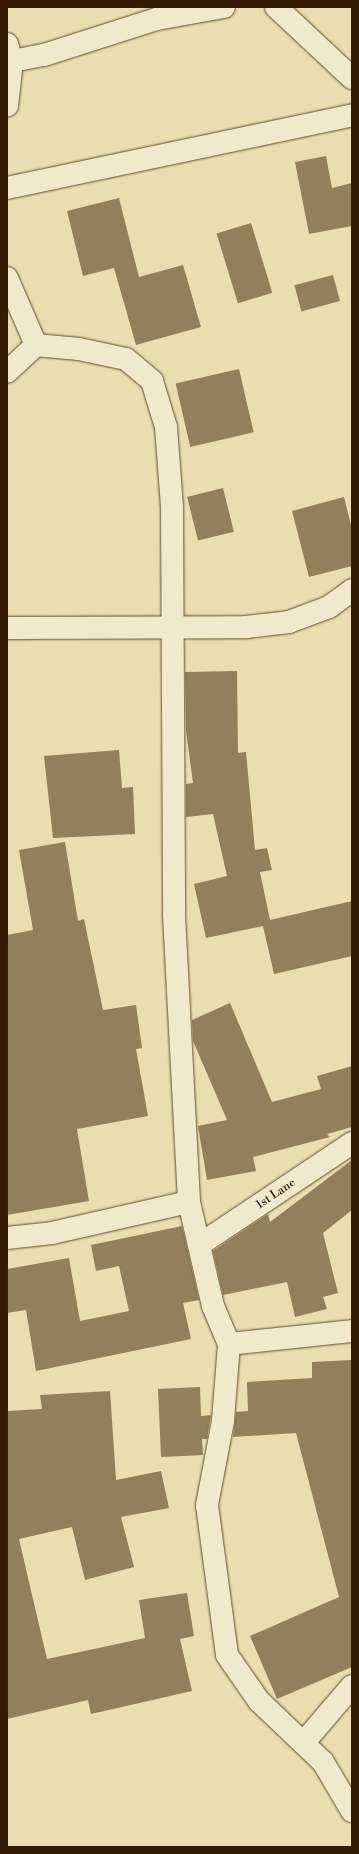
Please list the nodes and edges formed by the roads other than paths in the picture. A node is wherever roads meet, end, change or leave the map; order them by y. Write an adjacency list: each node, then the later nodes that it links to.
1 (224, 7): 3 (street)
2 (276, 7): 4 (street)
3 (9, 53): 5 (street)
4 (352, 78)
5 (7, 106)
6 (352, 115): 7 (street)
7 (7, 188)
8 (7, 278): 9 (street)
9 (36, 346): 10 (street); 12 (street)
10 (7, 372)
11 (352, 590): 12 (street)
12 (174, 627): 13 (street); 15 (street)
13 (7, 628)
14 (352, 1143): 17 (street, 1st Lane)
15 (189, 1202): 16 (street); 17 (street)
16 (7, 1238)
17 (199, 1245): 19 (street)
18 (352, 1331): 19 (street)
19 (229, 1344): 21 (street)
20 (352, 1686): 21 (street)
21 (305, 1741): 22 (street)
22 (347, 1784): 23 (street)
23 (352, 1811)

